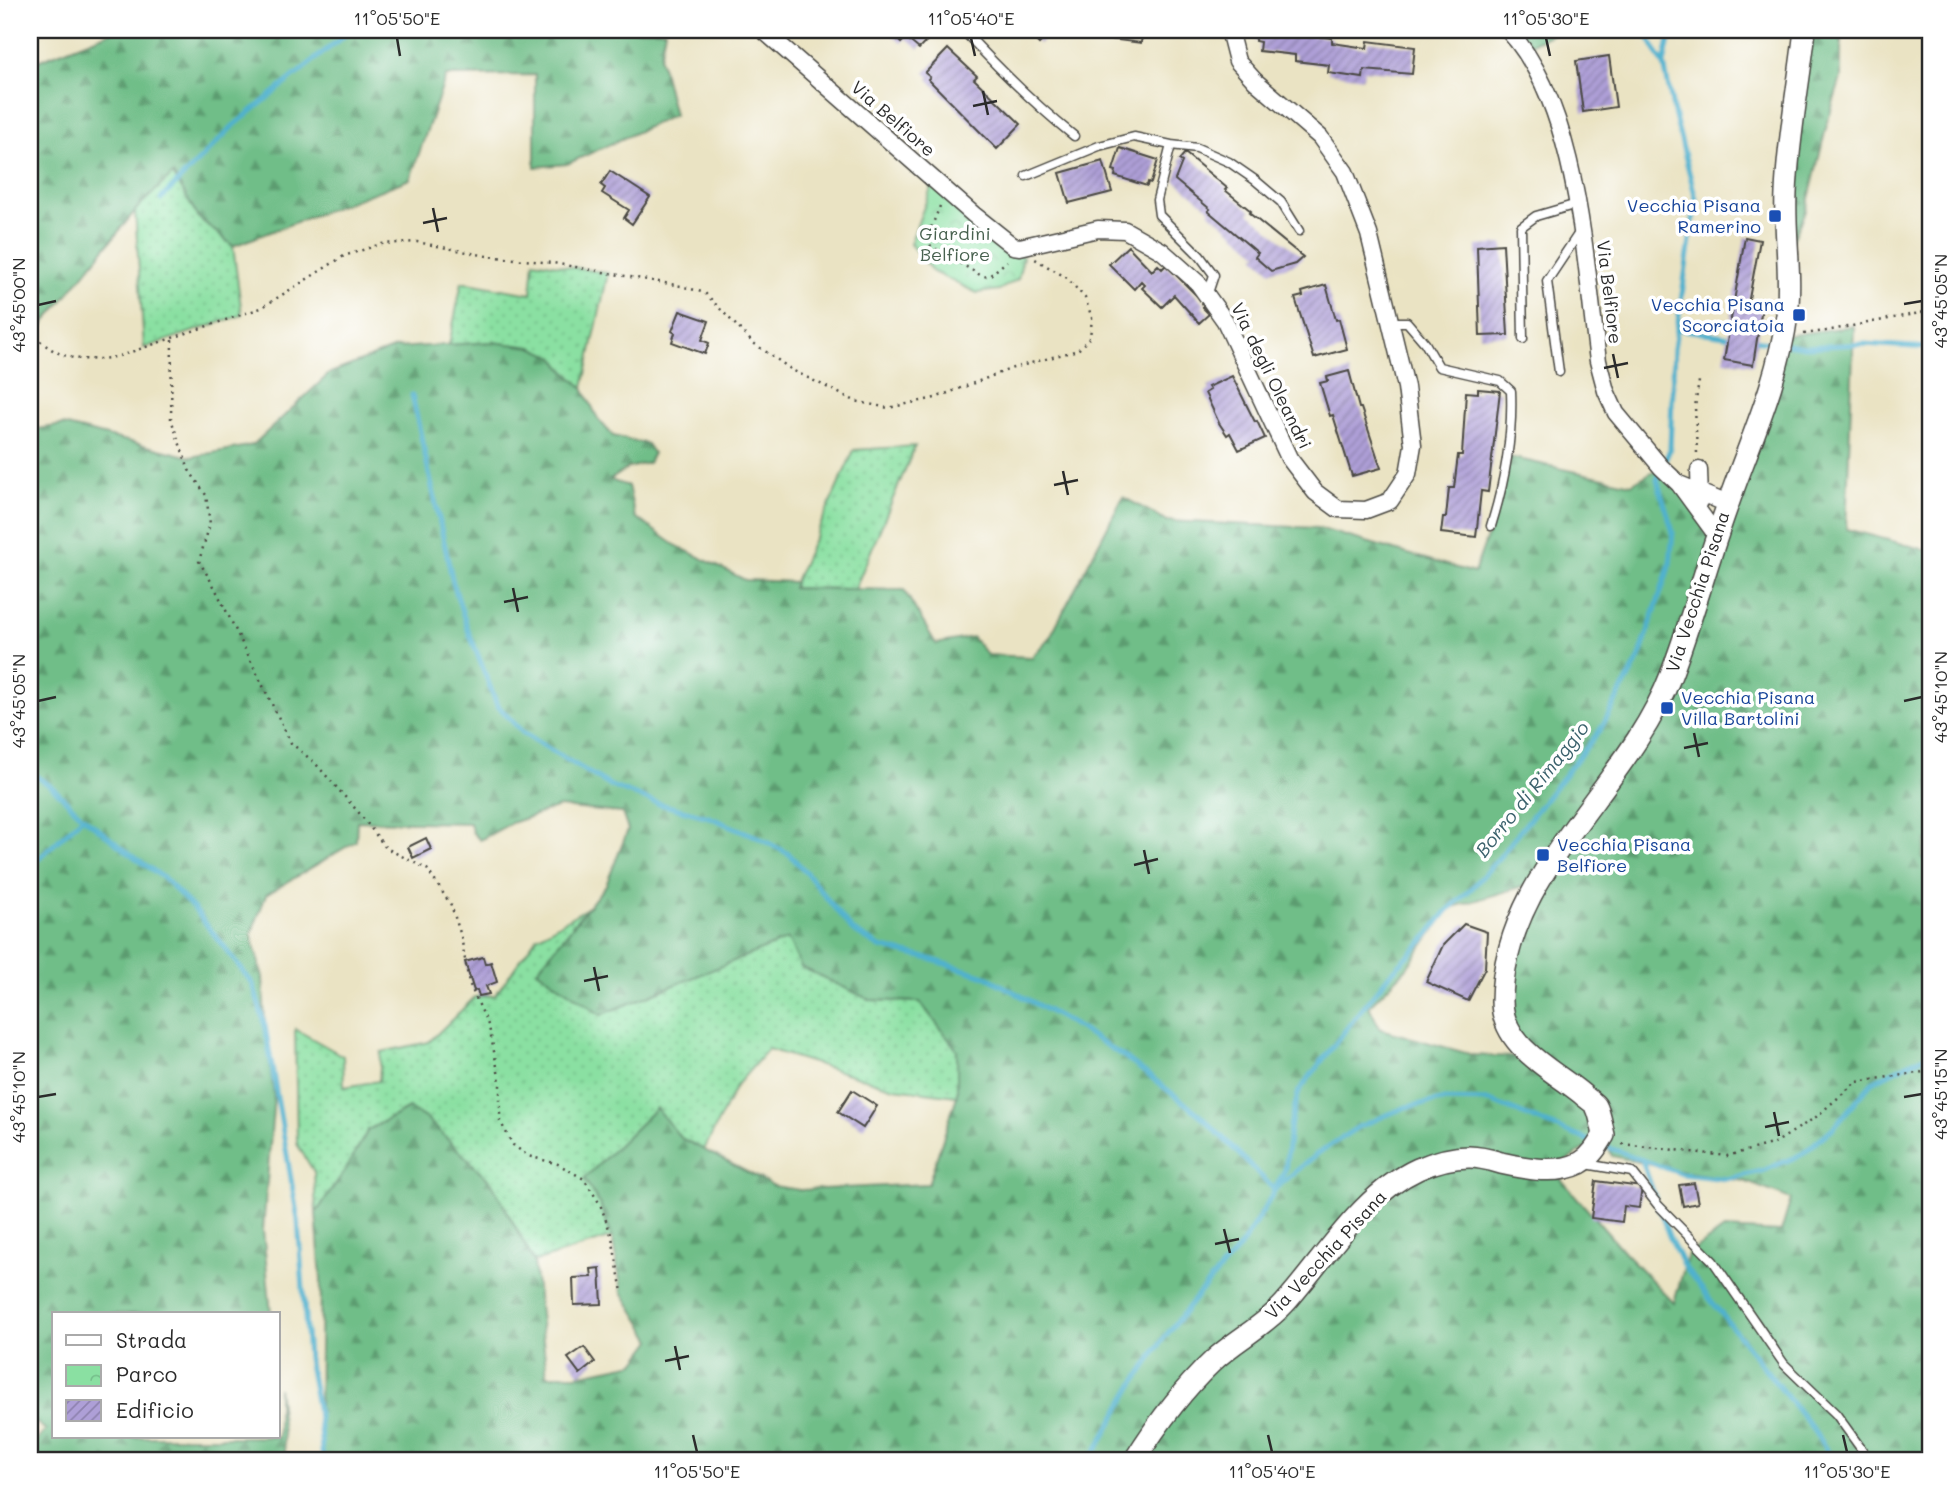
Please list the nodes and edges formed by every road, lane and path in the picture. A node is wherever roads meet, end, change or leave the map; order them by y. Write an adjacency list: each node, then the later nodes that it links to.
1 (763, 30): 9 (street, Via Belfiore)
2 (963, 30): 6 (lane)
3 (1229, 30): 16 (street, Via degli Oleandri)
4 (1508, 30): 10 (street, Via Belfiore)
5 (1805, 30): 18 (main road, Via Vecchia Pisana)
6 (1074, 136)
7 (1171, 145): 8 (lane); 12 (lane); 14 (lane, Via degli Oleandri)
8 (1026, 176)
9 (947, 191): 13 (street, Via Belfiore); 13 (path)
10 (1577, 204): 11 (street, Via Belfiore); 19 (lane)
11 (1581, 230): 21 (lane); 24 (street, Via Belfiore)
12 (1299, 231)
13 (1020, 247): 14 (street, Via degli Oleandri); 20 (path)
14 (1207, 296): 16 (street, Via degli Oleandri)
15 (1930, 311): 18 (path)
16 (1391, 322): 28 (lane)
17 (30, 331): 20 (path)
18 (1784, 335): 26 (main road, Via Vecchia Pisana)
19 (1523, 339)
20 (172, 340): 33 (path)
21 (1559, 372)
22 (1699, 381): 23 (path)
23 (1699, 470): 25 (street)
24 (1679, 484): 25 (street, Via Belfiore); 27 (street, Via Belfiore)
25 (1700, 493): 26 (street, Via Belfiore); 27 (street)
26 (1728, 505): 29 (main road, Via Vecchia Pisana)
27 (1700, 513): 29 (street, Via Belfiore)
28 (1491, 526)
29 (1717, 537): 31 (main road, Via Vecchia Pisana)
30 (1930, 1071): 31 (path)
31 (1600, 1142): 32 (main road)
32 (1580, 1163): 34 (main road, Via Vecchia Pisana); 35 (lane)
33 (622, 1292)
34 (1134, 1461)
35 (1870, 1461)

